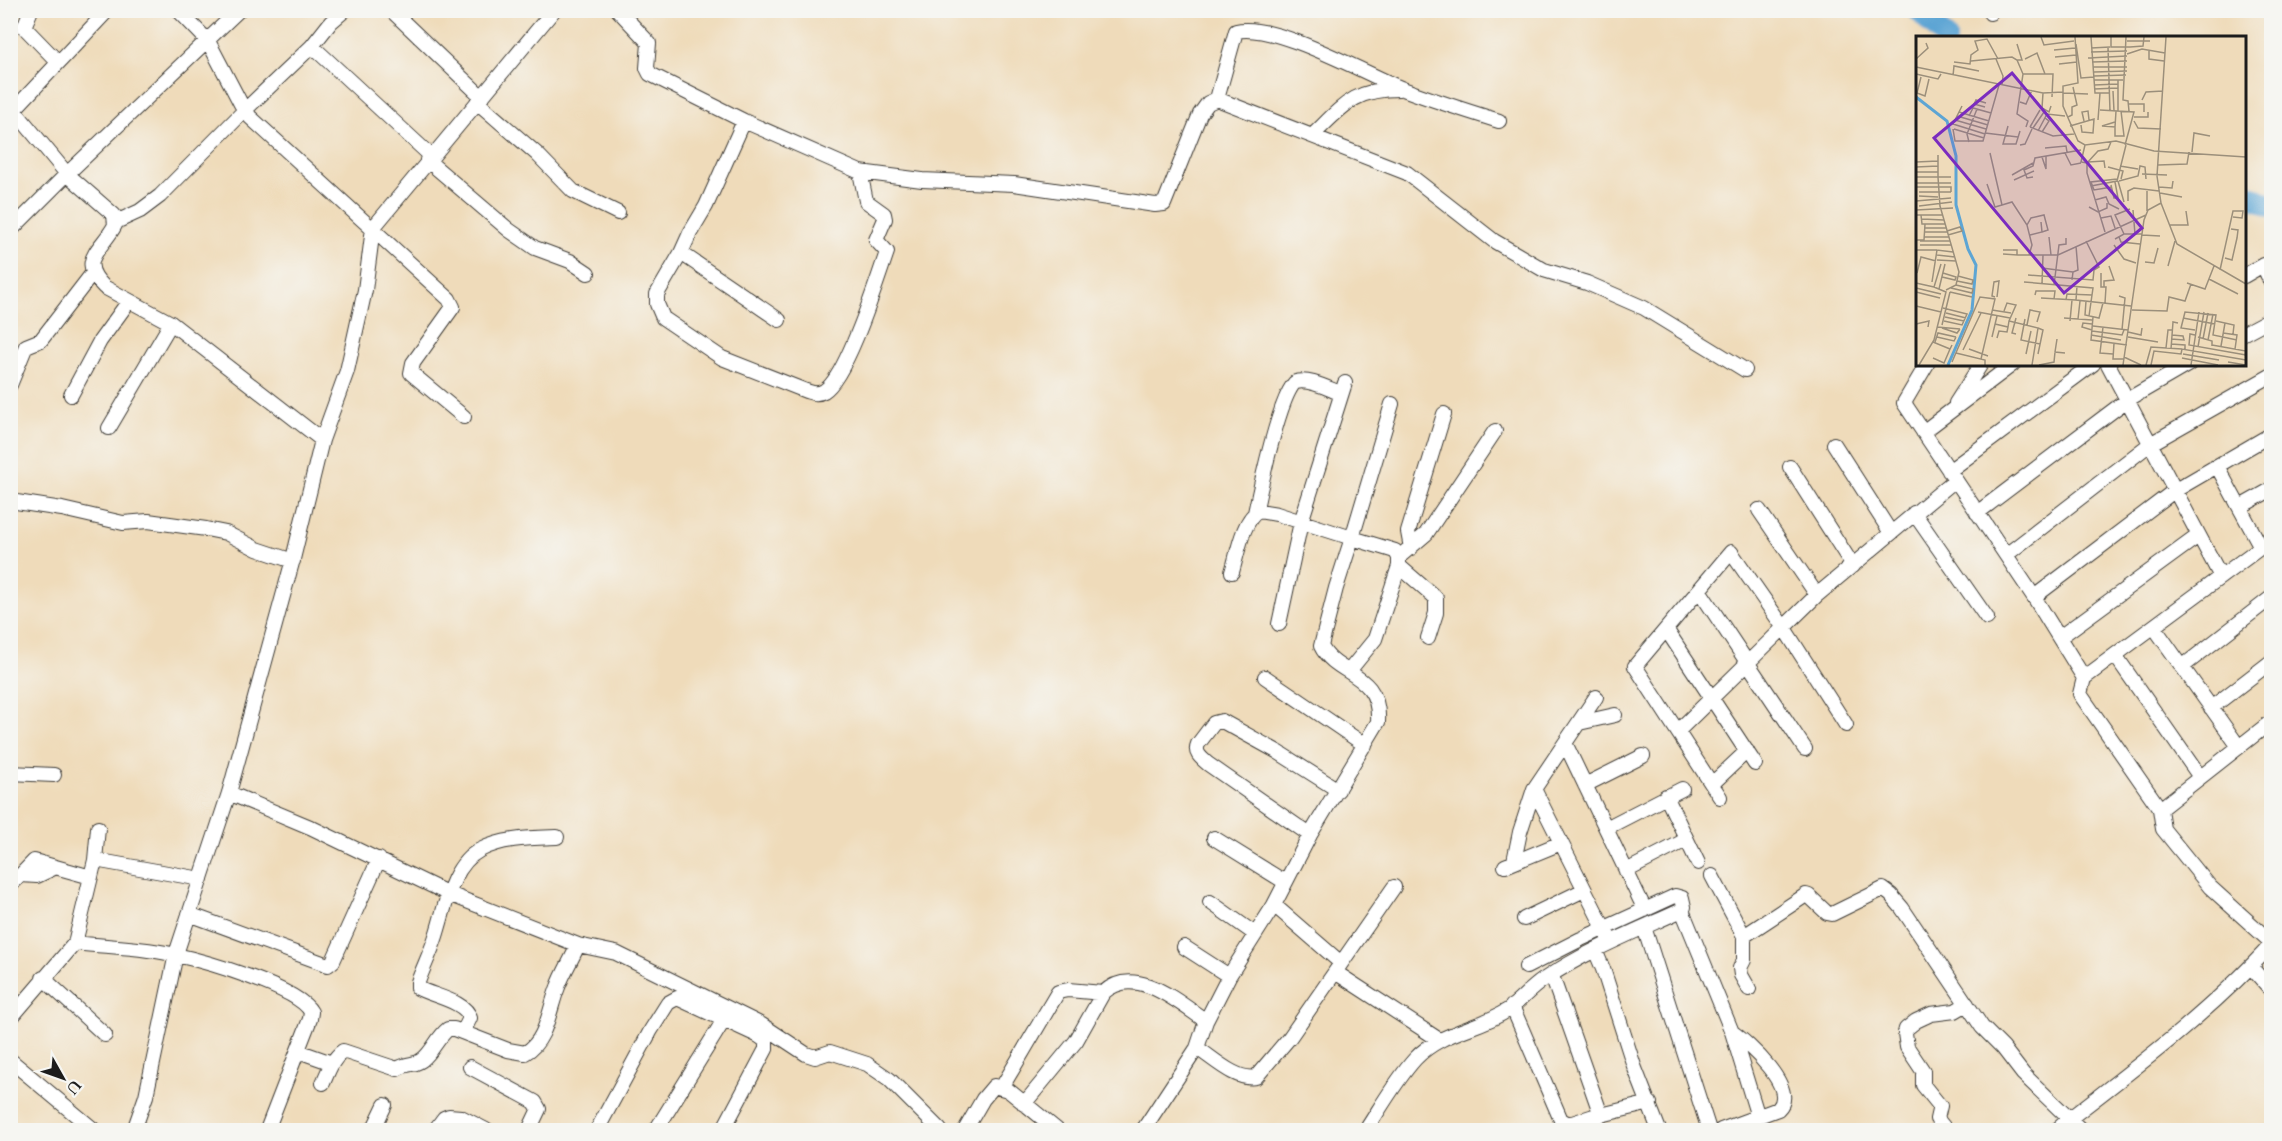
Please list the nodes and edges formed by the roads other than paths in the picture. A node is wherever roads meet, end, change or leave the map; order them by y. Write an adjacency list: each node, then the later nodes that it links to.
1 (31, 10): 11 (street)
2 (108, 10): 11 (street)
3 (178, 10): 9 (street)
4 (239, 10): 9 (street)
5 (345, 10): 10 (street)
6 (391, 10): 13 (street)
7 (554, 10): 13 (street)
8 (618, 10): 17 (street)
9 (208, 41): 15 (street); 22 (street)
10 (312, 46): 15 (street); 20 (street)
11 (58, 62): 16 (street)
12 (1404, 89): 14 (street); 18 (street); 19 (street)
13 (480, 99): 20 (street); 23 (street)
14 (1217, 99): 19 (street); 21 (street)
15 (245, 110): 24 (street); 25 (street)
16 (12, 112): 22 (street)
17 (744, 121): 21 (street); 27 (street)
18 (1499, 122)
19 (1312, 135): 43 (street)
20 (429, 158): 25 (street); 28 (street)
21 (860, 172): 27 (street)
22 (67, 174): 24 (street); 26 (street)
23 (618, 213)
24 (116, 222): 29 (street)
25 (373, 228): 51 (street); 56 (street)
26 (10, 231)
27 (681, 253): 34 (street)
28 (588, 273)
29 (92, 274): 32 (street); 45 (street)
30 (2246, 275): 31 (street)
31 (2271, 285)
32 (129, 301): 35 (street); 46 (street)
33 (2271, 318): 36 (street)
34 (779, 320)
35 (171, 322): 52 (street); 56 (street)
36 (2246, 332)
37 (1926, 366): 54 (street)
38 (1981, 366): 49 (street)
39 (2010, 366): 49 (street)
40 (2090, 366): 61 (street)
41 (2109, 366): 47 (street)
42 (2186, 366): 47 (street)
43 (1745, 370)
44 (2271, 375): 58 (street)
45 (10, 384)
46 (71, 395)
47 (2127, 400): 58 (street); 69 (street)
48 (1392, 404): 73 (street)
49 (1949, 413): 54 (street)
50 (1444, 414): 75 (street)
51 (464, 417)
52 (109, 428)
53 (1495, 431): 75 (street)
54 (1923, 432): 61 (street)
55 (2271, 435): 59 (street)
56 (322, 440): 76 (street)
57 (1834, 444): 71 (street)
58 (2150, 444): 63 (street); 74 (street)
59 (2217, 466): 63 (street); 65 (street)
60 (1790, 468): 77 (street)
61 (1952, 476): 68 (street); 69 (street)
62 (2271, 489): 65 (street)
63 (2174, 491): 72 (street); 82 (street)
64 (10, 501): 76 (street)
65 (2240, 507): 79 (street)
66 (1759, 510): 81 (street)
67 (1255, 513): 70 (street); 70 (street); 78 (street)
68 (1914, 513): 71 (street); 84 (street)
69 (1977, 513): 74 (street)
70 (1301, 522): 73 (street); 85 (street)
71 (1891, 533): 77 (street)
72 (2198, 536): 79 (street); 89 (street)
73 (1352, 538): 75 (street); 95 (street)
74 (2006, 555): 82 (street)
75 (1403, 557): 90 (street); 95 (street)
76 (293, 561): 121 (street)
77 (1852, 566): 81 (street)
78 (1232, 572)
79 (2221, 577): 86 (street)
80 (1699, 590): 87 (street); 88 (street); 93 (street)
81 (1817, 596): 87 (street)
82 (2034, 597): 89 (street)
83 (2271, 597): 94 (street)
84 (1987, 618)
85 (1279, 624)
86 (2154, 627): 91 (street); 94 (street)
87 (1784, 628): 93 (street); 104 (street)
88 (1666, 629): 99 (street); 105 (street)
89 (2060, 637): 97 (street)
90 (1428, 638)
91 (2115, 655): 97 (street); 115 (street)
92 (2271, 661): 100 (street)
93 (1748, 663): 99 (street); 109 (street)
94 (2182, 667): 100 (street)
95 (1349, 670): 107 (street)
96 (1265, 677): 107 (street)
97 (2084, 678): 124 (street)
98 (1596, 697): 103 (street)
99 (1712, 698): 105 (street); 110 (street)
100 (2211, 708): 108 (street)
101 (1615, 716): 103 (street)
102 (2271, 721): 108 (street)
103 (1579, 723): 106 (street)
104 (1846, 725)
105 (1678, 731): 117 (street)
106 (1565, 743): 116 (street); 118 (street)
107 (1365, 745): 120 (street)
108 (2239, 747): 115 (street)
109 (1806, 749)
110 (1747, 751): 112 (street); 117 (street)
111 (1643, 756): 116 (street)
112 (1755, 764)
113 (10, 773): 114 (street)
114 (54, 775)
115 (2200, 777): 124 (street)
116 (1585, 784): 126 (street)
117 (1712, 784): 123 (street)
118 (1534, 789): 131 (street); 131 (street)
119 (1682, 789): 122 (street)
120 (1338, 790): 127 (street); 127 (street)
121 (229, 793): 132 (street); 138 (street)
122 (1666, 796): 126 (street); 130 (street)
123 (1720, 797)
124 (2160, 809): 155 (street)
125 (98, 828): 133 (street)
126 (1606, 828): 135 (street)
127 (1310, 835): 140 (street)
128 (557, 837): 143 (street)
129 (1214, 838): 140 (street)
130 (1686, 840): 134 (street); 135 (street)
131 (1561, 843): 142 (street)
132 (379, 859): 143 (street); 148 (street)
133 (95, 860): 137 (street); 138 (street)
134 (1698, 863)
135 (1626, 871): 146 (street)
136 (1712, 876): 153 (street)
137 (91, 878): 139 (street); 154 (street)
138 (201, 879): 148 (street)
139 (15, 881)
140 (1284, 882): 145 (street)
141 (1394, 887): 162 (street)
142 (1584, 890): 149 (street); 152 (street)
143 (449, 894): 156 (street); 174 (street)
144 (1210, 902): 151 (street)
145 (1274, 905): 151 (street); 162 (street)
146 (1646, 910): 147 (street); 152 (street)
147 (1682, 910): 150 (street); 175 (street)
148 (189, 914): 159 (street)
149 (1524, 919)
150 (1644, 927): 152 (street); 207 (street)
151 (1255, 934): 163 (street)
152 (1607, 935): 158 (street); 160 (street)
153 (1744, 936): 166 (street); 169 (street)
154 (75, 943): 159 (street); 165 (street)
155 (2271, 944): 161 (street)
156 (579, 945): 171 (street); 174 (street)
157 (1184, 947): 163 (street)
158 (1595, 950): 164 (street); 185 (street)
159 (176, 954): 179 (street); 193 (street)
160 (1526, 967)
161 (2251, 967): 167 (street); 190 (street)
162 (1338, 968): 177 (street); 178 (street)
163 (1229, 976): 173 (street)
164 (1552, 976): 170 (street); 188 (street)
165 (42, 978): 172 (street); 176 (street)
166 (1749, 989)
167 (2271, 991)
168 (1103, 993): 173 (street); 184 (street); 186 (street)
169 (1967, 1004): 190 (street); 209 (street)
170 (1512, 1006): 177 (street); 188 (street)
171 (727, 1015): 198 (street); 199 (street); 200 (street); 201 (street)
172 (10, 1019)
173 (1206, 1021): 178 (street)
174 (463, 1032): 181 (street)
175 (1732, 1032): 189 (street); 189 (street)
176 (105, 1035)
177 (1438, 1039): 205 (street)
178 (1197, 1048): 204 (street)
179 (298, 1051): 181 (street); 194 (street)
180 (10, 1060): 192 (street)
181 (332, 1063): 183 (street)
182 (470, 1067): 197 (street)
183 (323, 1083)
184 (1002, 1087): 186 (street); 202 (street)
185 (1650, 1103): 188 (street); 206 (street)
186 (1024, 1104): 203 (street)
187 (385, 1105): 191 (street)
188 (1600, 1114)
189 (1758, 1117): 208 (street)
190 (2069, 1119): 210 (street); 211 (street)
191 (376, 1130)
192 (94, 1131)
193 (134, 1131)
194 (267, 1131)
195 (435, 1131): 196 (street)
196 (486, 1131)
197 (529, 1131)
198 (597, 1131)
199 (656, 1131)
200 (723, 1131)
201 (940, 1131)
202 (964, 1131)
203 (1057, 1131)
204 (1143, 1131)
205 (1366, 1131)
206 (1659, 1131)
207 (1709, 1131)
208 (1721, 1131)
209 (1946, 1131)
210 (2057, 1131)
211 (2081, 1131)

